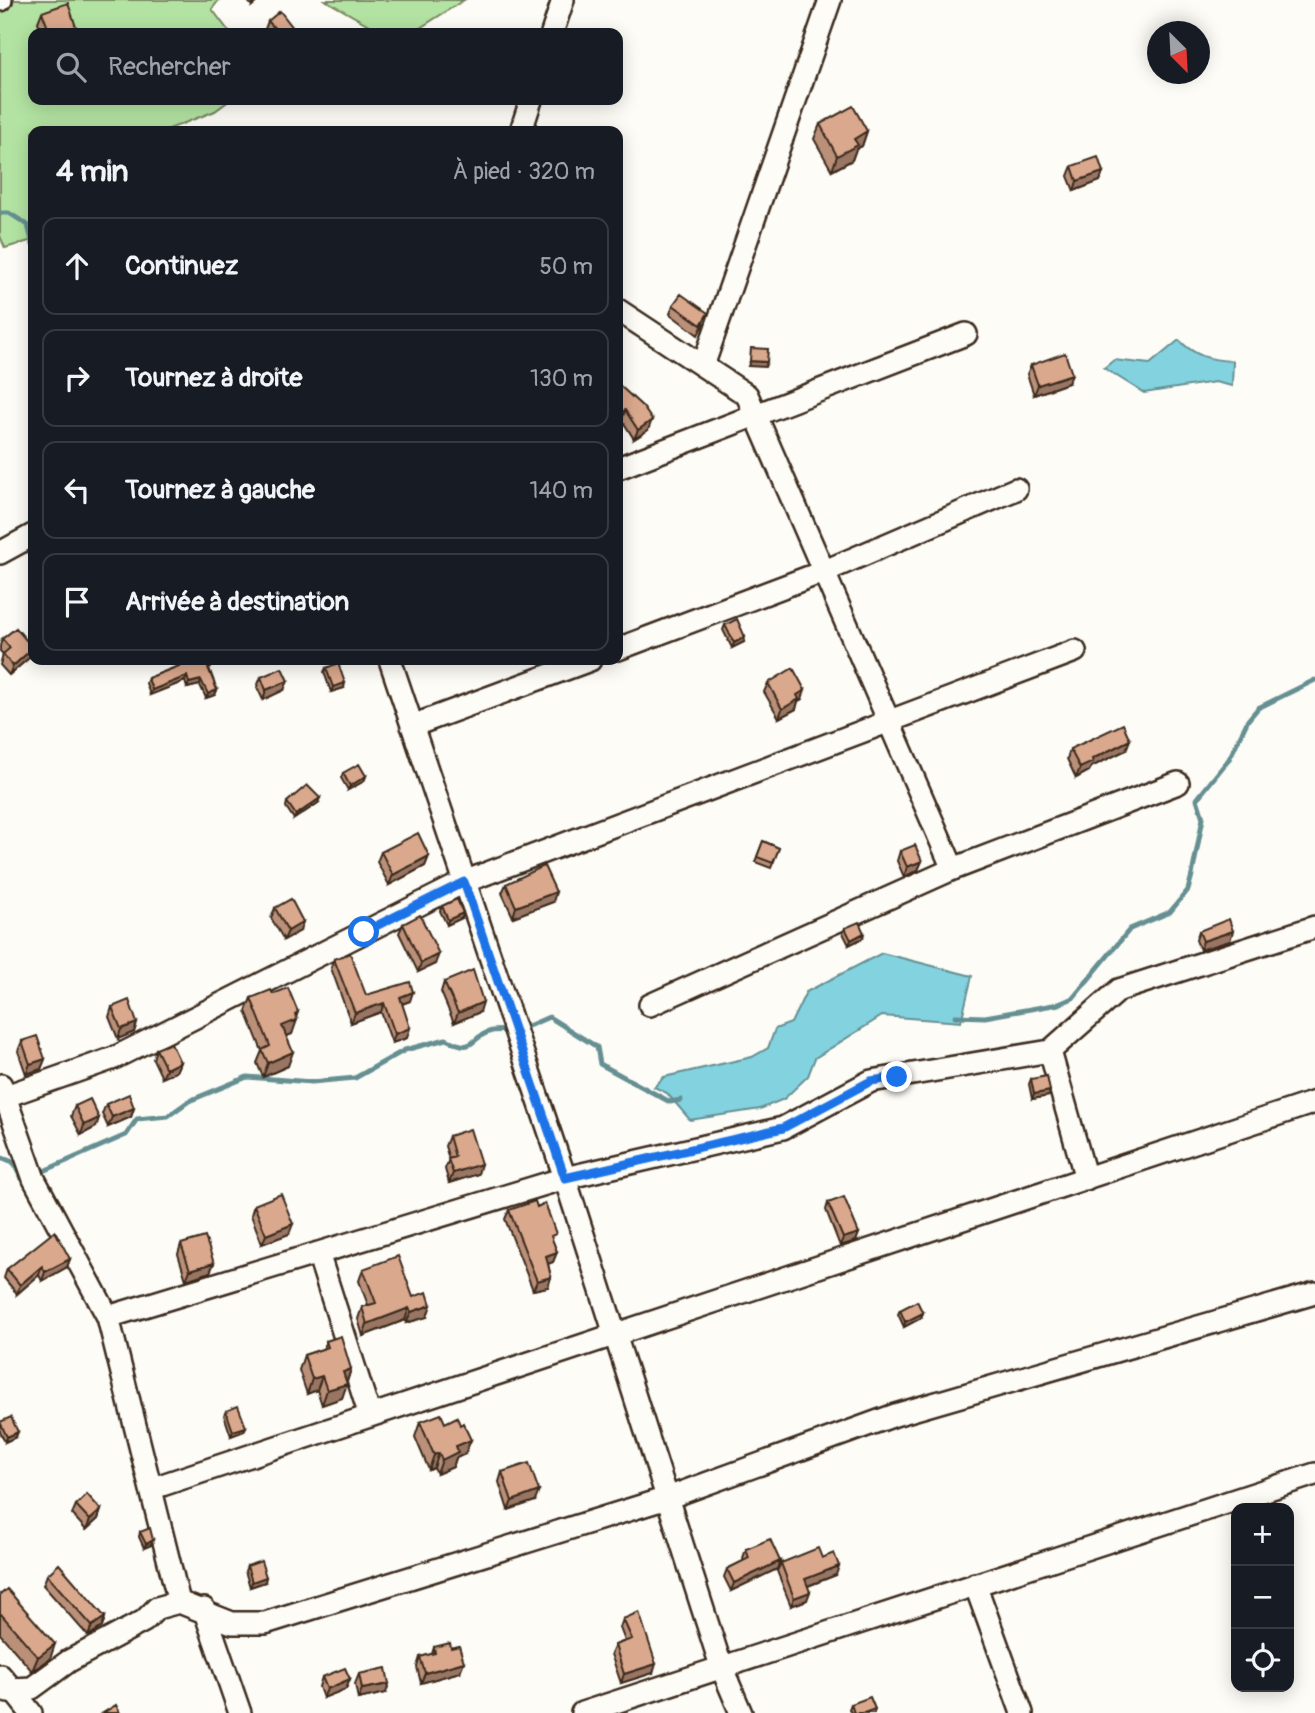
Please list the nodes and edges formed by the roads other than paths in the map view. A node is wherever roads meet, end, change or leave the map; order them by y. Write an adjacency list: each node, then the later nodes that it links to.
1 (563, 0): 3 (street)
2 (830, 0): 8 (street)
3 (554, 28)
4 (530, 105): 5 (street)
5 (523, 126)
6 (623, 313): 8 (street)
7 (966, 334): 9 (street)
8 (703, 366): 9 (street)
9 (758, 413): 10 (street); 14 (street)
10 (623, 466)
11 (1016, 489): 14 (street)
12 (28, 538): 13 (street)
13 (0, 553)
14 (825, 572): 15 (street); 19 (street)
15 (623, 647)
16 (1075, 651): 19 (street)
17 (392, 665): 20 (street)
18 (577, 665): 20 (street)
19 (889, 720): 22 (street); 23 (street)
20 (412, 726): 23 (street)
21 (1178, 783): 22 (street)
22 (953, 869): 25 (street)
23 (464, 882): 27 (street); 29 (street)
24 (1315, 927): 26 (street)
25 (650, 1005)
26 (1050, 1051): 29 (street); 30 (street)
27 (3, 1090): 33 (street)
28 (1315, 1102): 30 (street)
29 (565, 1178): 31 (street); 34 (street)
30 (1086, 1178): 34 (street)
31 (318, 1253): 33 (street); 35 (street)
32 (1315, 1293): 38 (street)
33 (108, 1317): 37 (street)
34 (615, 1335): 35 (street); 38 (street)
35 (370, 1416): 37 (street)
36 (1315, 1474): 39 (street)
37 (153, 1488): 40 (street)
38 (667, 1498): 41 (street); 42 (street)
39 (975, 1584): 42 (street); 48 (street)
40 (179, 1602): 41 (street); 43 (street)
41 (204, 1609): 45 (street)
42 (721, 1666): 46 (street); 47 (street)
43 (4, 1687): 44 (street)
44 (31, 1713)
45 (240, 1713)
46 (583, 1713)
47 (741, 1713)
48 (1022, 1713)

